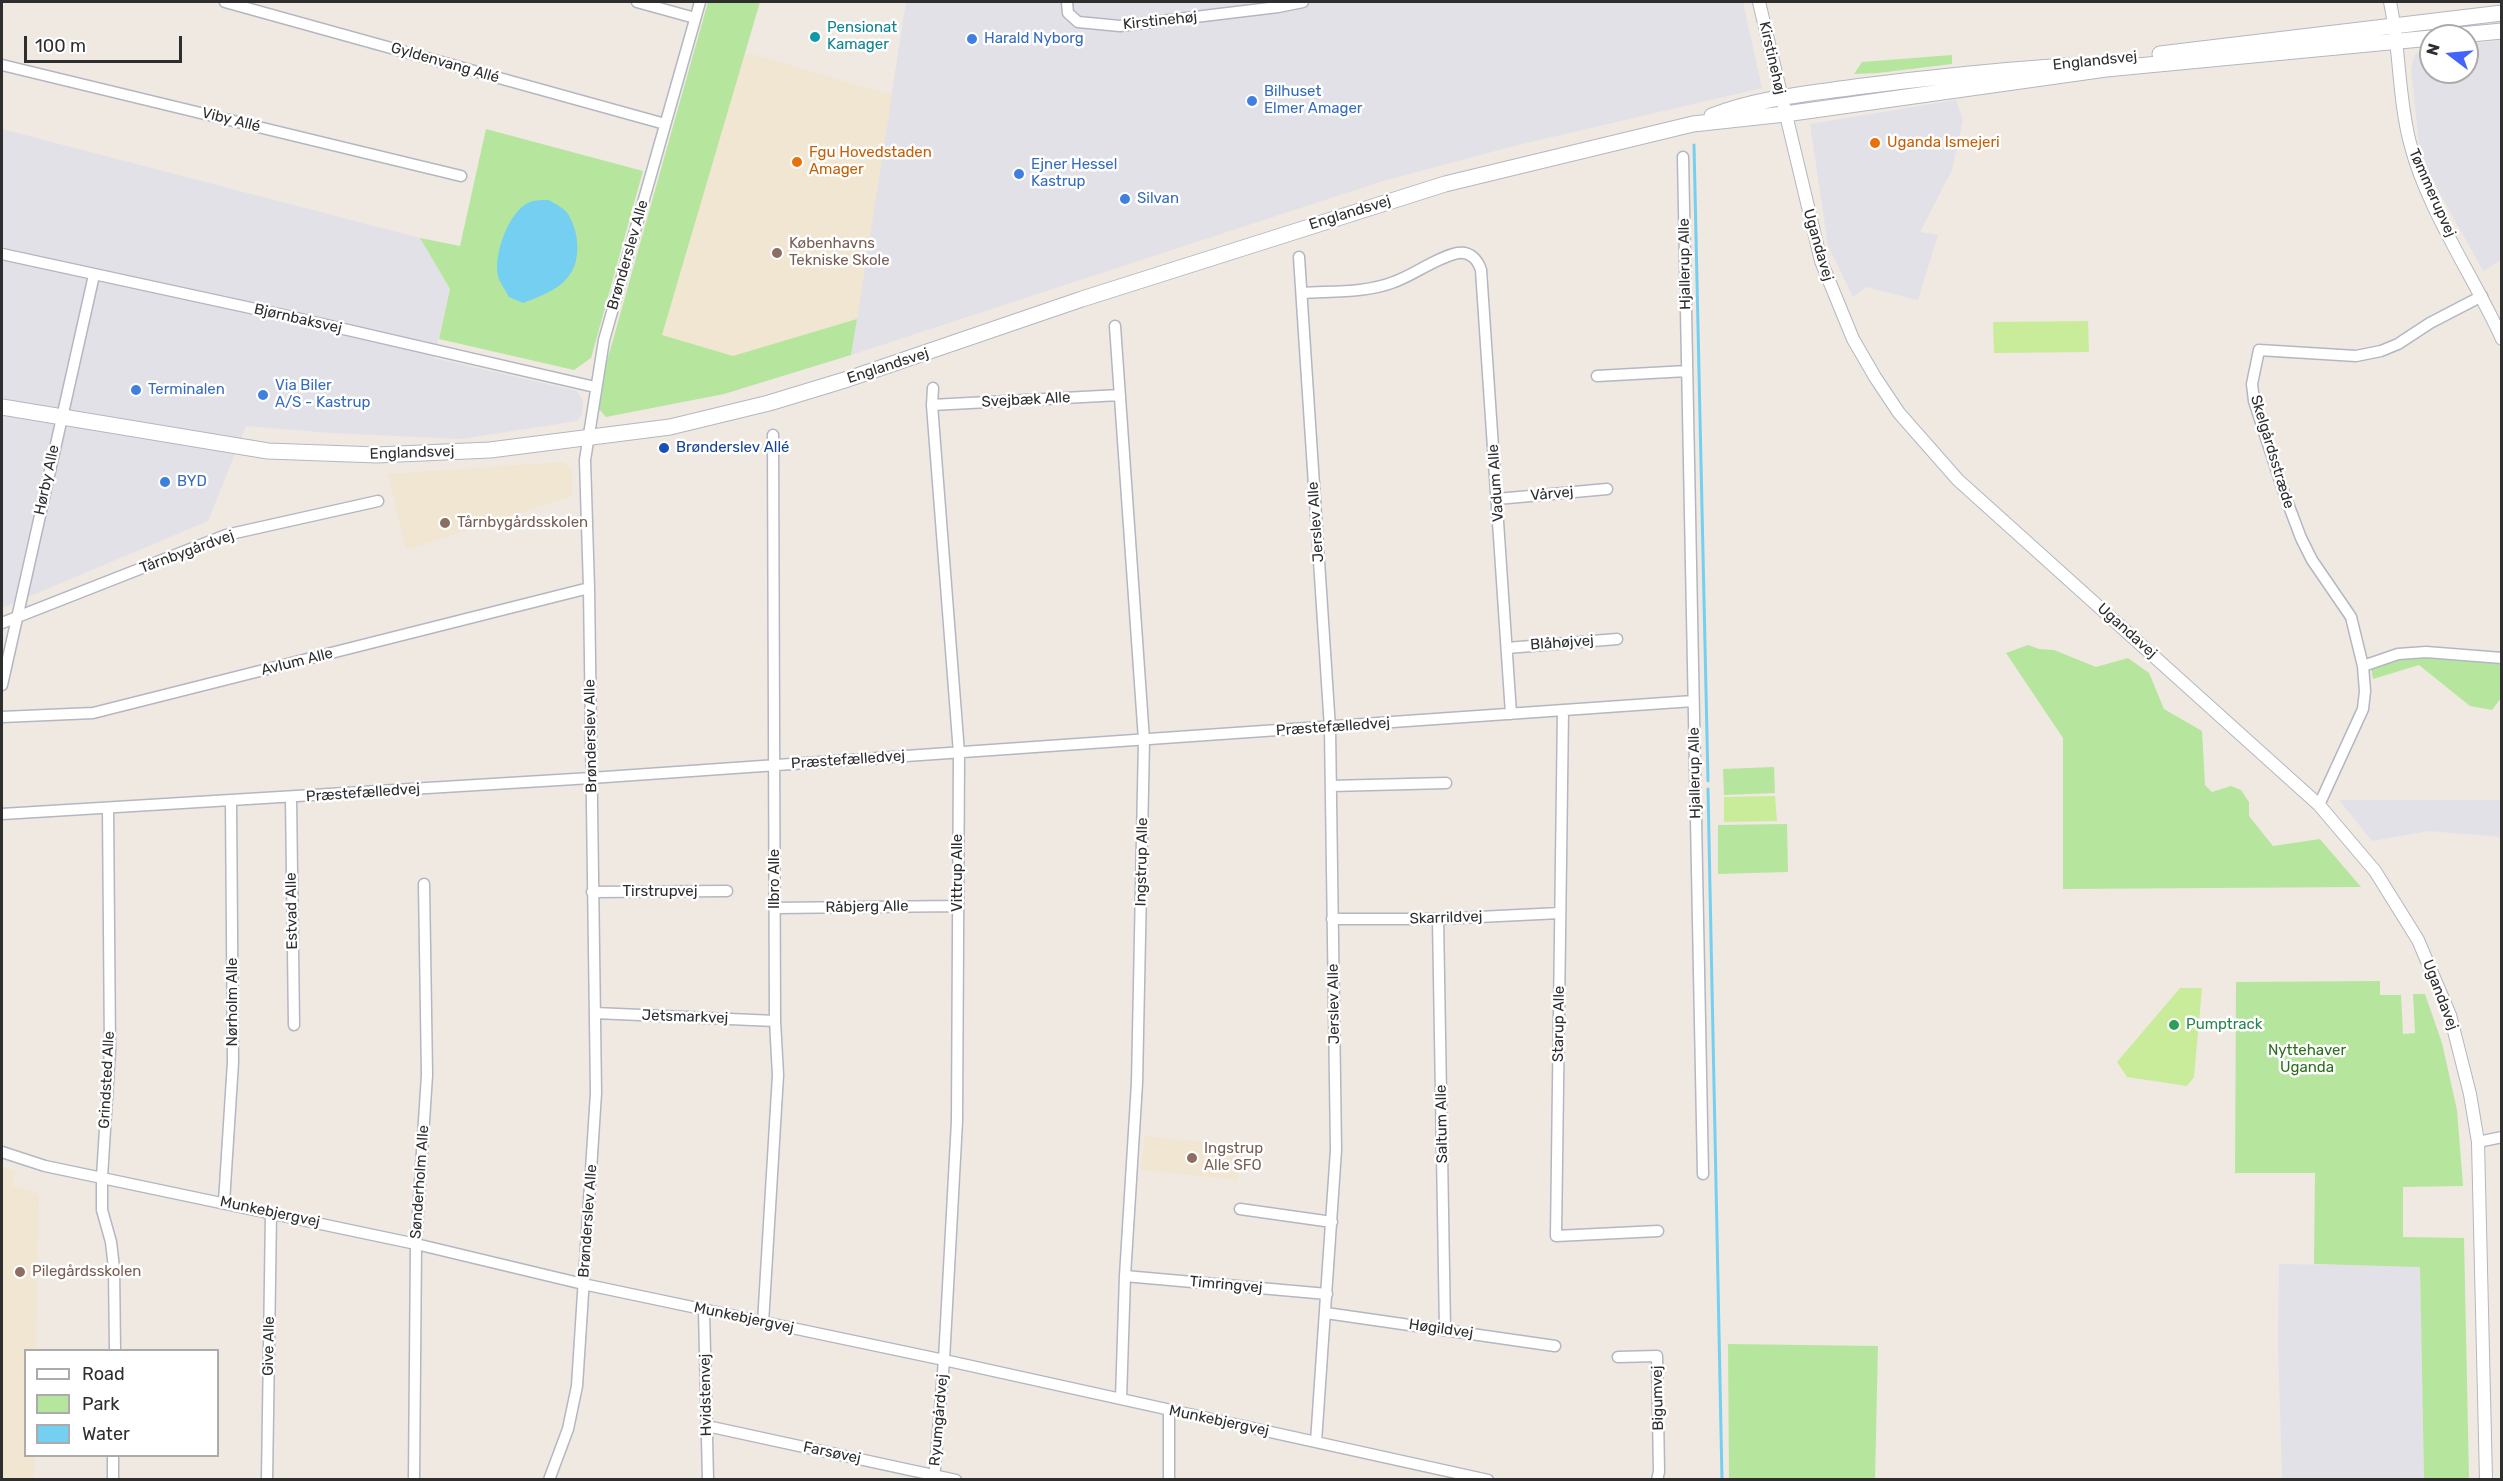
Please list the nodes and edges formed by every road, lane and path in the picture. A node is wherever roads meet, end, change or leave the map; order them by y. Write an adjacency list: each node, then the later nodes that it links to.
1 (225, 2): 18 (street, Gyldenvang Allé)
2 (638, 2): 9 (street)
3 (700, 2): 9 (street, Brønderslev Alle)
4 (1067, 2): 5 (street, Kirstinehøj)
5 (1303, 2)
6 (1759, 2): 16 (street, Kirstinehøj)
7 (2390, 2): 10 (street, Tømmerupvej)
8 (2502, 14): 10 (main road, Englandsvej)
9 (695, 18): 18 (street, Brønderslev Alle)
10 (2395, 26): 14 (street, Tømmerupvej); 16 (main road, Englandsvej)
11 (2502, 31): 12 (main road)
12 (2479, 33)
13 (2419, 39): 14 (main road, Englandsvej)
14 (2396, 42): 17 (main road, Englandsvej); 26 (street, Tømmerupvej)
15 (2, 65): 21 (street, Viby Allé)
16 (1780, 96): 17 (street, Kirstinehøj); 19 (main road, Englandsvej)
17 (1785, 114): 19 (main road, Englandsvej); 64 (street, Ugandavej)
18 (665, 124): 31 (street, Brønderslev Alle)
19 (1693, 124): 39 (main road, Englandsvej)
20 (1683, 158): 29 (street, Hjallerup Alle)
21 (461, 176)
22 (2, 254): 24 (street, Bjørnbaksvej)
23 (1299, 257): 25 (street, Jerslev Alle)
24 (94, 275): 31 (street, Bjørnbaksvej); 37 (street, Hørby Alle)
25 (1302, 293): 41 (street, Vadum Alle); 55 (street, Jerslev Alle)
26 (2482, 296): 28 (street, Tømmerupvej); 49 (street, Skelgårdsstræde)
27 (1115, 326): 33 (street, Ingstrup Alle)
28 (2502, 339)
29 (1687, 371): 30 (street); 51 (street, Hjallerup Alle)
30 (1597, 376)
31 (594, 387): 39 (street, Brønderslev Alle)
32 (933, 388): 35 (street, Vittrup Alle)
33 (1120, 395): 35 (street, Svejbæk Alle); 56 (street, Ingstrup Alle)
34 (2, 402): 37 (main road, Englandsvej)
35 (932, 405): 57 (street, Vittrup Alle)
36 (2, 407): 37 (main road, Englandsvej)
37 (61, 416): 39 (main road, Englandsvej); 44 (street, Hørby Alle)
38 (773, 435): 58 (street, Ilbro Alle)
39 (587, 438): 43 (street, Brønderslev Alle)
40 (1607, 489): 41 (street, Vårvej)
41 (1497, 498): 47 (street, Vadum Alle)
42 (378, 501): 44 (street, Tårnbygårdvej)
43 (589, 588): 54 (street, Avlum Alle); 59 (street, Brønderslev Alle)
44 (17, 616): 45 (street, Tårnbygårdvej); 50 (street, Hørby Alle)
45 (2, 622)
46 (1617, 639): 47 (street, Blåhøjvej)
47 (1507, 648): 53 (street, Vadum Alle)
48 (2502, 658): 49 (street)
49 (2363, 666): 64 (street, Skelgårdsstræde)
50 (2, 684)
51 (1694, 700): 52 (street, Præstefælledvej); 81 (street, Hjallerup Alle)
52 (1563, 710): 53 (street, Præstefælledvej); 72 (street, Starup Alle)
53 (1511, 714): 55 (street, Præstefælledvej)
54 (2, 717)
55 (1330, 728): 56 (street, Præstefælledvej); 61 (street, Jerslev Alle)
56 (1144, 740): 57 (street, Præstefælledvej); 89 (street, Ingstrup Alle)
57 (959, 753): 58 (street, Præstefælledvej); 70 (street, Vittrup Alle)
58 (775, 764): 59 (street, Præstefælledvej); 71 (street, Ilbro Alle)
59 (591, 778): 62 (street, Præstefælledvej); 69 (street, Brønderslev Alle)
60 (1446, 783): 61 (street)
61 (1331, 786): 73 (street, Jerslev Alle)
62 (291, 798): 63 (street, Præstefælledvej); 77 (street, Estvad Alle)
63 (231, 802): 65 (street, Præstefælledvej); 83 (street, Nørholm Alle)
64 (2319, 805): 79 (street, Ugandavej)
65 (108, 808): 66 (street, Præstefælledvej); 82 (street, Grindsted Alle)
66 (2, 814)
67 (424, 884): 88 (street, Sønderholm Alle)
68 (727, 891): 69 (street, Tirstrupvej)
69 (592, 892): 75 (street, Brønderslev Alle)
70 (958, 906): 71 (street, Råbjerg Alle); 99 (street, Vittrup Alle)
71 (775, 908): 76 (street, Ilbro Alle)
72 (1560, 913): 74 (street, Skarrildvej); 87 (street, Starup Alle)
73 (1332, 919): 74 (street, Skarrildvej); 86 (street, Jerslev Alle)
74 (1438, 919): 95 (street, Saltum Alle)
75 (595, 1013): 76 (street, Jetsmarkvej); 90 (street, Brønderslev Alle)
76 (775, 1021): 94 (street, Ilbro Alle)
77 (294, 1025)
78 (2502, 1137): 79 (street)
79 (2478, 1142): 115 (street, Ugandavej)
80 (2, 1152): 82 (street, Munkebjergvej)
81 (1703, 1174)
82 (102, 1177): 83 (street, Munkebjergvej); 97 (street, Grindsted Alle)
83 (224, 1202): 85 (street, Munkebjergvej)
84 (1240, 1209): 86 (street)
85 (271, 1213): 88 (street, Munkebjergvej); 107 (street, Give Alle)
86 (1332, 1222): 91 (street, Jerslev Alle)
87 (1658, 1231)
88 (416, 1244): 90 (street, Munkebjergvej); 108 (street, Sønderholm Alle)
89 (1125, 1276): 91 (street, Timringvej); 100 (street, Ingstrup Alle)
90 (584, 1284): 92 (street, Munkebjergvej); 109 (street, Brønderslev Alle)
91 (1327, 1294): 93 (street, Jerslev Alle)
92 (704, 1310): 94 (street, Munkebjergvej); 102 (street, Hvidstenvej)
93 (1326, 1313): 95 (street, Høgildvej); 103 (street, Jerslev Alle)
94 (764, 1323): 99 (street, Munkebjergvej)
95 (1445, 1329): 96 (street, Høgildvej)
96 (1555, 1346)
97 (115, 1349)
98 (1618, 1357): 114 (street, Bigumvej)
99 (944, 1360): 100 (street, Munkebjergvej); 105 (street, Ryumgårdvej)
100 (1121, 1399): 101 (street, Munkebjergvej)
101 (1169, 1410): 103 (street, Munkebjergvej); 112 (street)
102 (707, 1426): 105 (street, Farsøvej); 110 (street, Hvidstenvej)
103 (1316, 1442): 113 (street, Munkebjergvej)
104 (113, 1457): 106 (street)
105 (934, 1477): 111 (street, Farsøvej)
106 (113, 1479)
107 (267, 1479)
108 (414, 1479)
109 (549, 1479)
110 (708, 1479)
111 (956, 1479)
112 (1169, 1479)
113 (1488, 1479)
114 (1657, 1479)
115 (2486, 1479)

